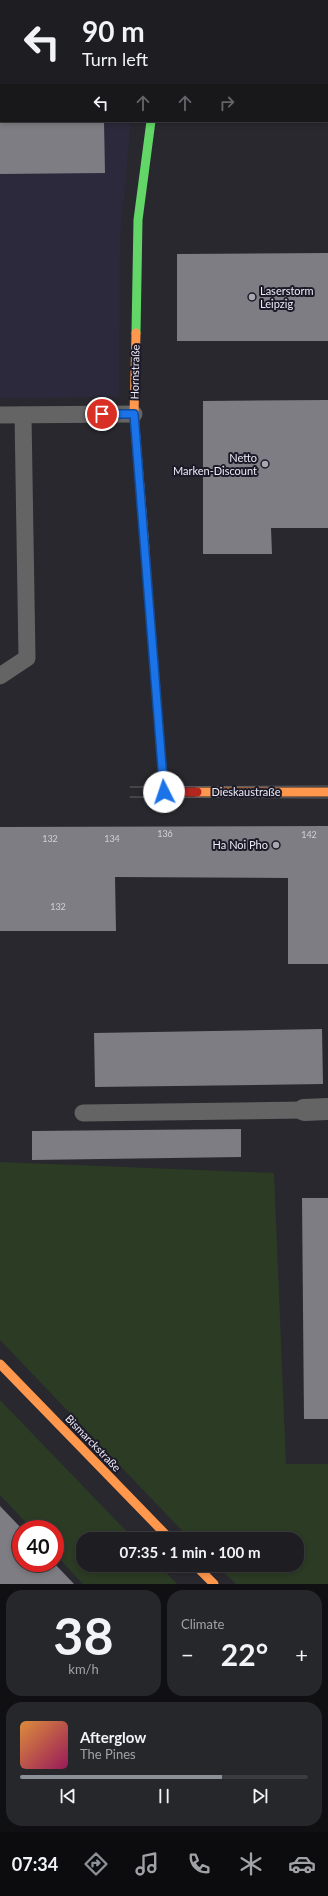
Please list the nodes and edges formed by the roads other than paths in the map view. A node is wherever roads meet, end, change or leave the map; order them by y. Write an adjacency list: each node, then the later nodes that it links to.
1 (152, 122): 2 (street, Hornstraße)
2 (134, 414): 4 (lane); 6 (street, Hornstraße)
3 (0, 415): 4 (lane)
4 (23, 415): 5 (lane)
5 (0, 676)
6 (164, 792): 7 (street, Dieskaustraße)
7 (328, 792)
8 (328, 1109): 9 (street)
9 (304, 1110): 10 (lane)
10 (82, 1113)
11 (0, 1364): 12 (street, Bismarckstraße)
12 (163, 1532)
13 (202, 1572): 14 (street)
14 (214, 1584)

